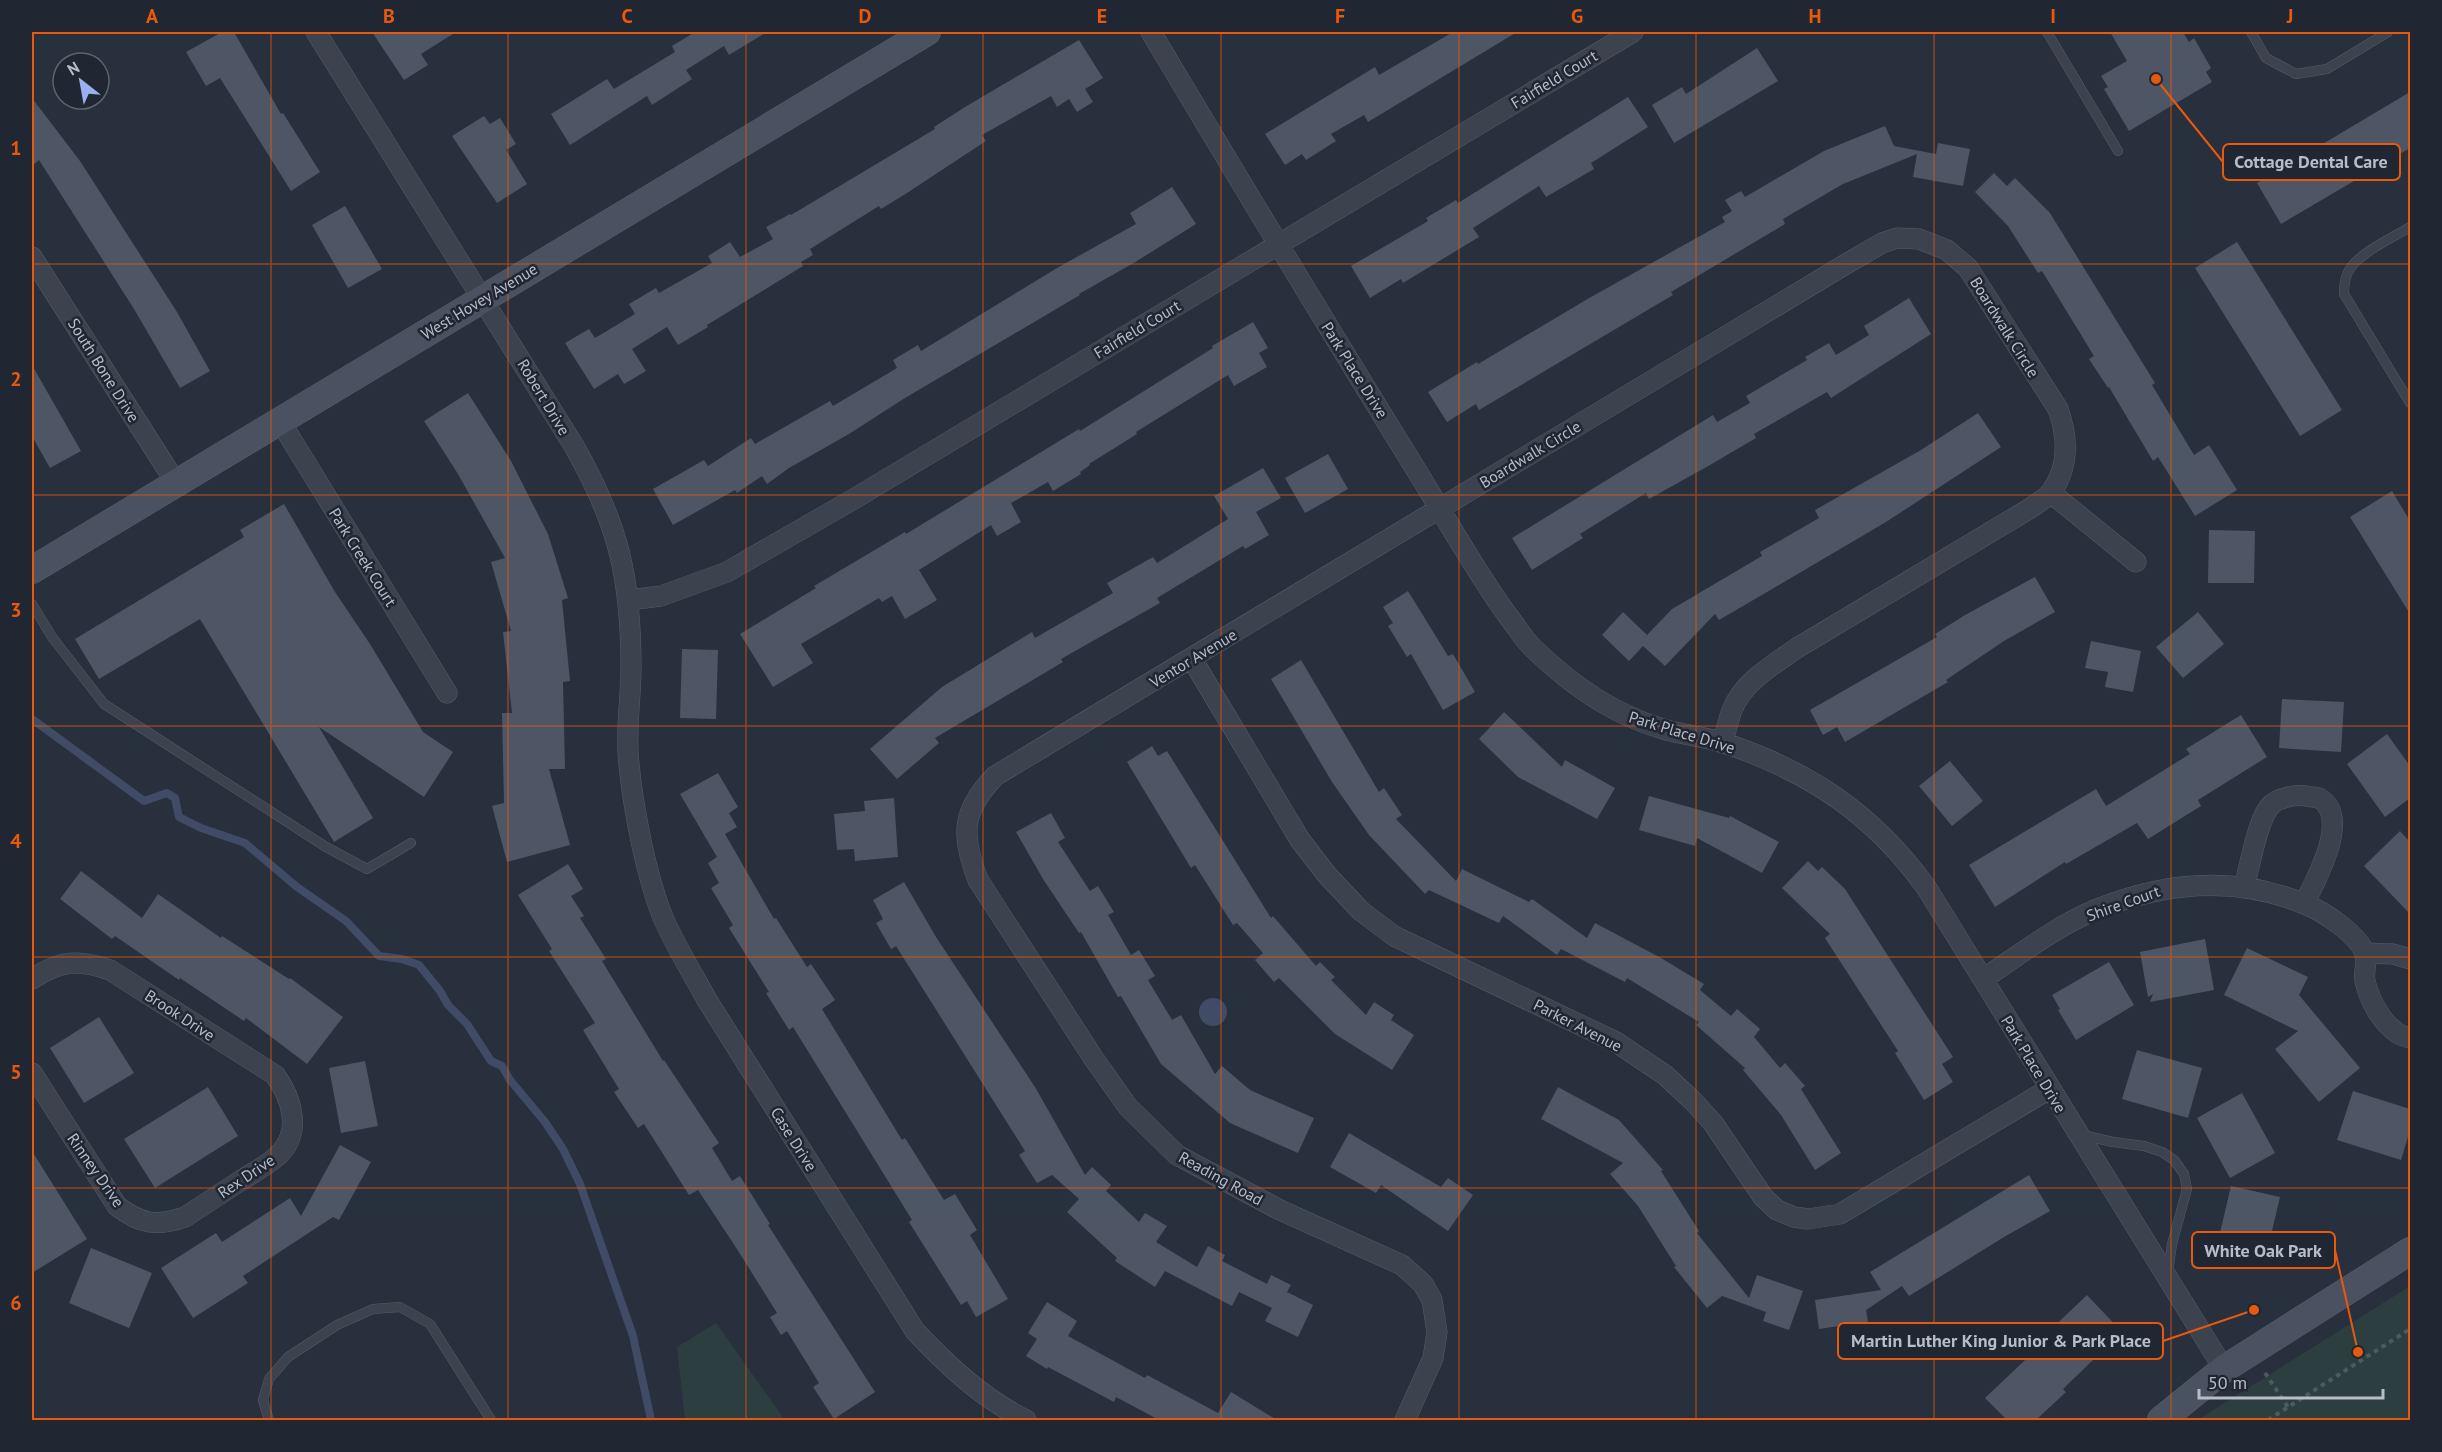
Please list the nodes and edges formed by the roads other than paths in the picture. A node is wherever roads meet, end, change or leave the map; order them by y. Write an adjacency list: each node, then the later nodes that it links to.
1 (316, 32): 12 (street, Robert Drive)
2 (927, 32): 12 (street, West Hovey Avenue)
3 (1151, 32): 10 (street, Park Place Drive)
4 (1633, 32): 10 (street, Fairfield Court)
5 (2047, 32): 8 (lane)
6 (2251, 32): 7 (lane)
7 (2388, 32)
8 (2118, 151)
9 (2410, 226): 13 (lane)
10 (1277, 245): 17 (street, Park Place Drive); 20 (street, Fairfield Court)
11 (32, 256): 15 (street, South Bone Drive)
12 (484, 298): 14 (street, West Hovey Avenue); 20 (street, Robert Drive)
13 (2410, 403)
14 (280, 421): 15 (street, West Hovey Avenue); 23 (street, Park Creek Court)
15 (176, 483): 19 (street, West Hovey Avenue)
16 (2051, 493): 17 (street, Boardwalk Circle); 18 (street); 24 (street)
17 (1440, 508): 22 (street, Ventor Avenue); 24 (street, Park Place Drive)
18 (2136, 562)
19 (32, 570)
20 (629, 600): 25 (street, Robert Drive)
21 (32, 604): 27 (lane)
22 (1192, 659): 26 (street, Ventor Avenue); 36 (street, Parker Avenue)
23 (447, 693)
24 (1722, 743): 33 (street, Park Place Drive)
25 (635, 807): 45 (street, Case Drive)
26 (967, 825): 46 (street, Reading Road)
27 (411, 843)
28 (2244, 888): 29 (street, Shire Court); 29 (street); 33 (street, Shire Court)
29 (2304, 904): 30 (street, Shire Court)
30 (2365, 954): 31 (street); 34 (street)
31 (2410, 959)
32 (32, 979): 37 (street, Brook Drive)
33 (1983, 979): 36 (street, Park Place Drive)
34 (2410, 1038)
35 (32, 1073): 39 (street, Rinney Drive)
36 (2049, 1089): 38 (street, Park Place Drive)
37 (292, 1124): 39 (street, Rex Drive)
38 (2078, 1134): 41 (street, Park Place Drive); 41 (lane)
39 (185, 1217)
40 (2410, 1251): 42 (street)
41 (2167, 1277): 42 (street, Park Place Drive)
42 (2224, 1369): 47 (street)
43 (269, 1420): 44 (lane)
44 (491, 1420)
45 (1026, 1420)
46 (1405, 1420)
47 (2161, 1420)

